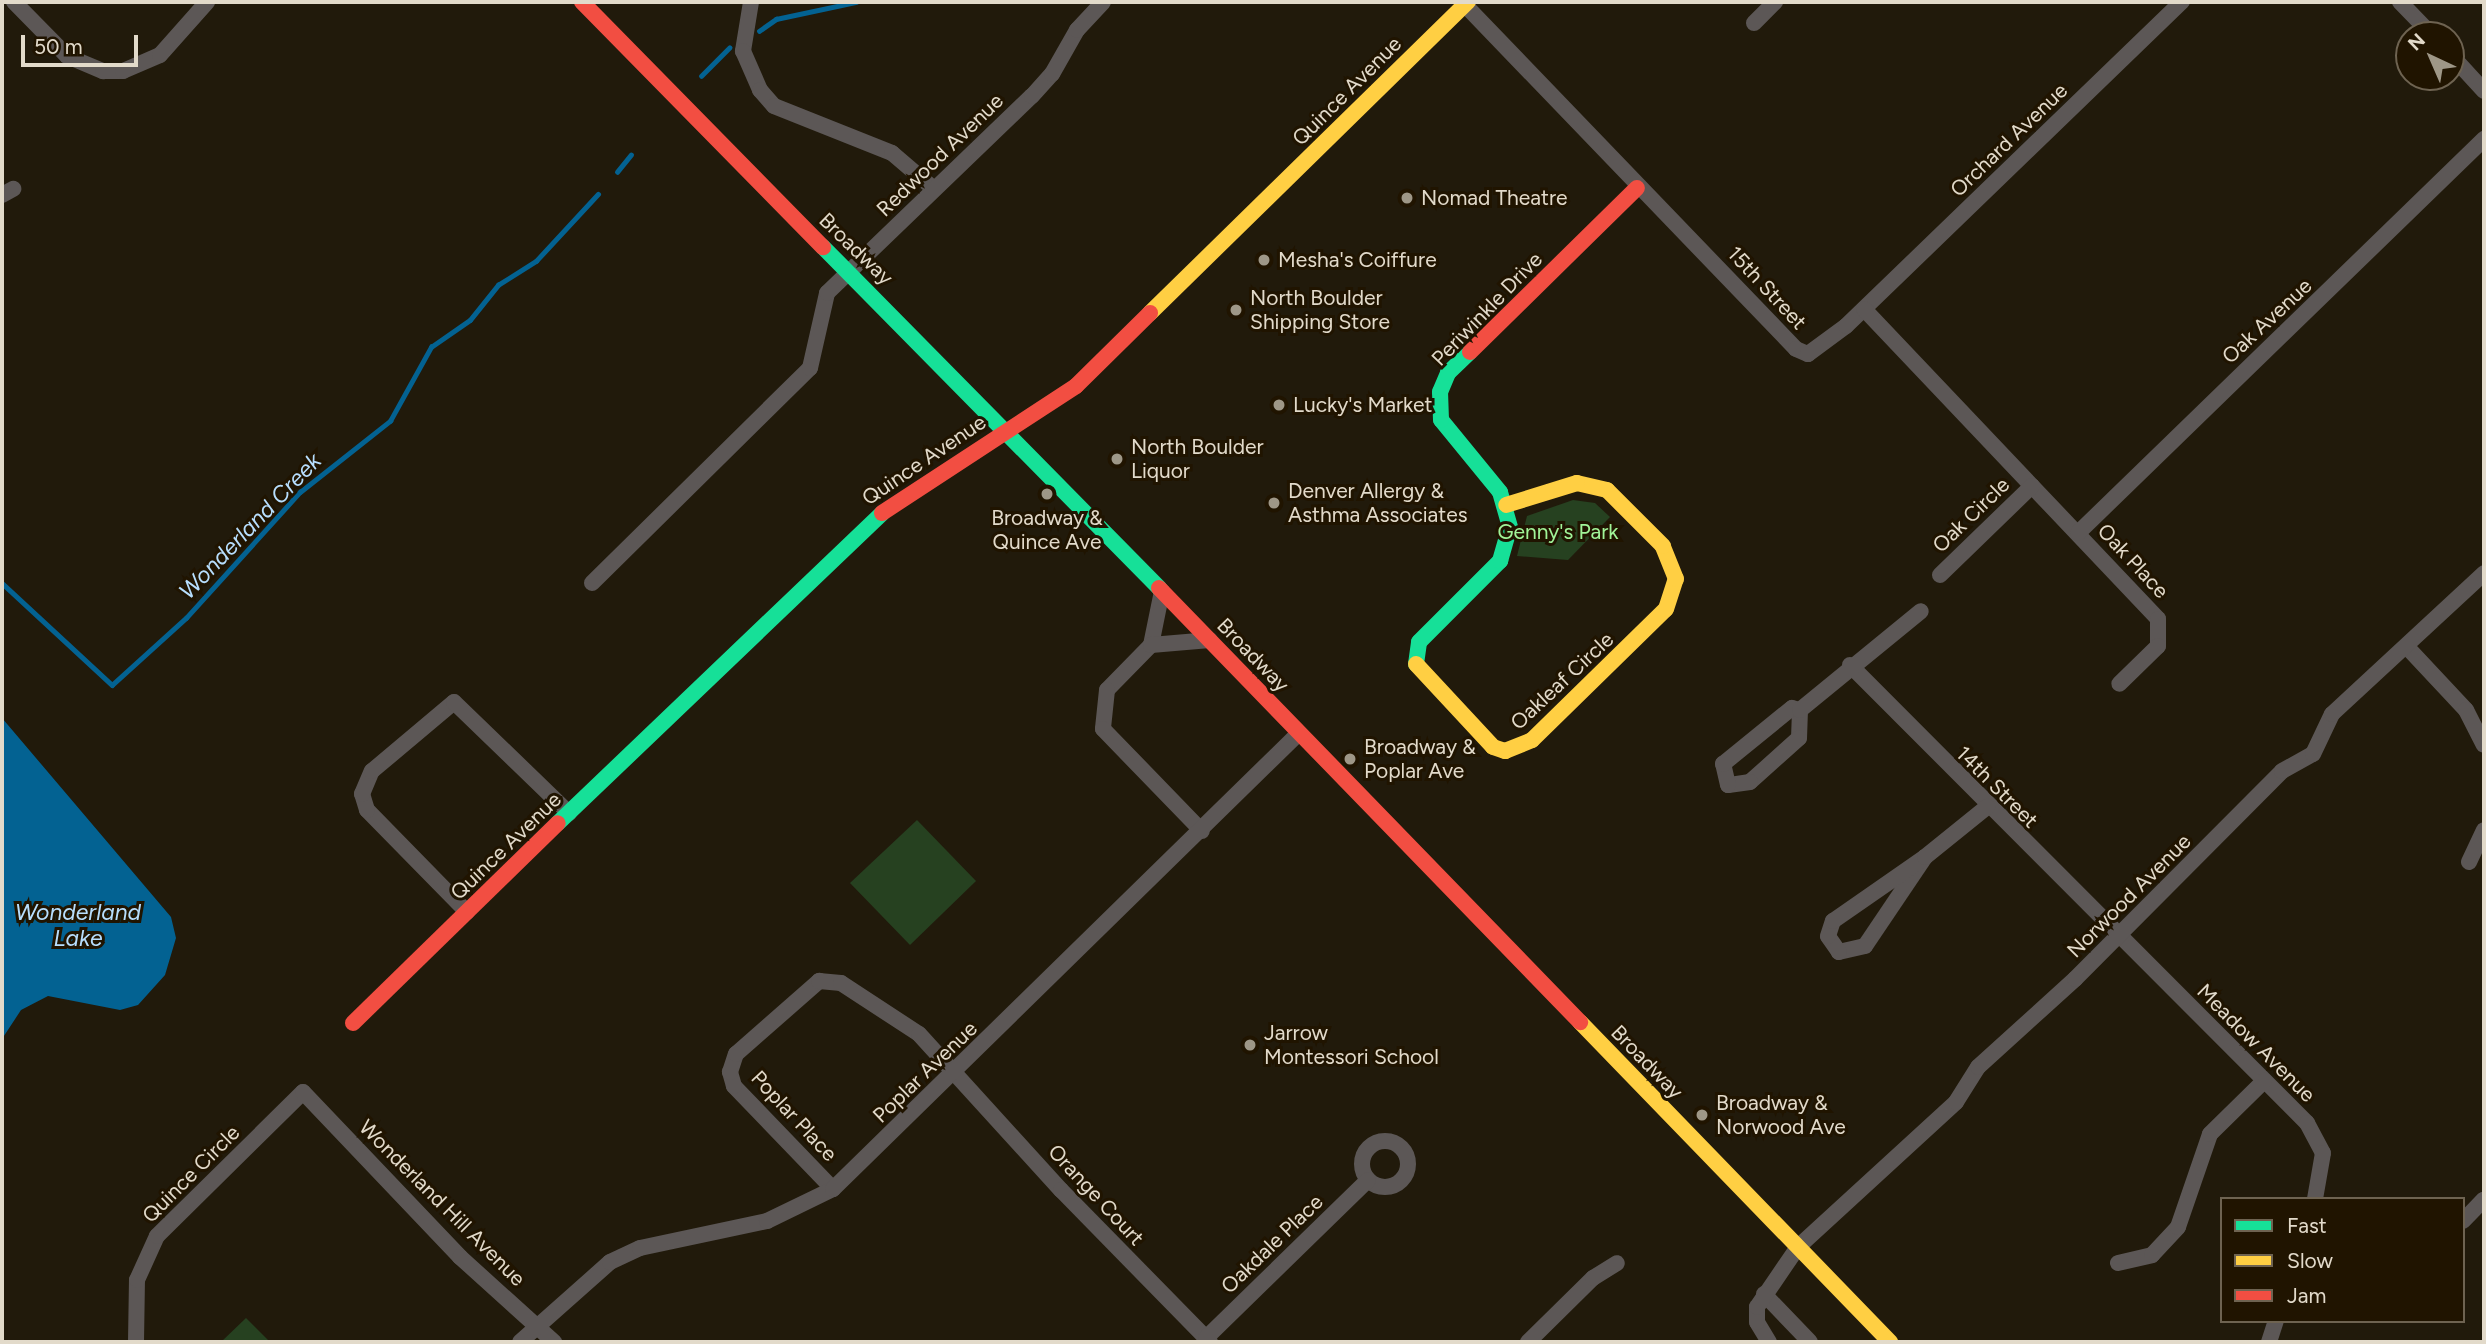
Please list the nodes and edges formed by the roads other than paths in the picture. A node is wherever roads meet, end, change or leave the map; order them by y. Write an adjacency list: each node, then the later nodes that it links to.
1 (14, 2): 2 (street)
2 (207, 2)
3 (582, 2): 17 (street, Broadway)
4 (751, 2): 16 (street)
5 (1103, 2): 16 (street, Redwood Avenue)
6 (1775, 2): 11 (street)
7 (2182, 2): 18 (street, Orchard Avenue)
8 (2400, 2): 10 (street)
9 (1465, 3): 15 (street, 15th Street); 19 (street, Quince Avenue)
10 (2418, 21)
11 (1754, 23)
12 (2465, 70): 13 (street)
13 (2484, 91)
14 (2484, 139): 22 (street, Oak Avenue)
15 (1637, 188): 18 (street, 15th Street); 21 (street, Periwinkle Drive)
16 (934, 189): 17 (street, Redwood Avenue)
17 (848, 271): 19 (street, Broadway); 25 (street, Redwood Avenue)
18 (1864, 309): 20 (street)
19 (1005, 430): 26 (street, Broadway); 37 (street, Quince Avenue)
20 (2032, 486): 22 (street); 24 (street, Oak Circle)
21 (1506, 505): 21 (street, Oakleaf Circle)
22 (2078, 533): 32 (street, Oak Place)
23 (2484, 573): 30 (street, Norwood Avenue)
24 (1940, 575)
25 (592, 583)
26 (1162, 591): 28 (street, Broadway); 29 (street)
27 (1921, 611): 31 (street)
28 (1210, 640): 29 (street); 34 (street, Broadway)
29 (1151, 645): 39 (street)
30 (2407, 647): 35 (street); 43 (street, Norwood Avenue)
31 (1850, 666): 33 (street); 36 (street, 14th Street)
32 (2119, 684)
33 (1800, 710): 33 (street)
34 (1299, 733): 39 (street, Poplar Avenue); 53 (street, Broadway)
35 (2484, 745)
36 (1987, 807): 40 (street); 43 (street, 14th Street)
37 (569, 813): 42 (street, Quince Avenue); 42 (street)
38 (2484, 830): 41 (street)
39 (1202, 831): 45 (street, Poplar Avenue)
40 (1925, 857): 40 (street)
41 (2469, 862)
42 (467, 912): 44 (street, Quince Avenue)
43 (2118, 935): 46 (street, Meadow Avenue); 53 (street, Norwood Avenue)
44 (353, 1023)
45 (957, 1071): 49 (street, Poplar Avenue); 49 (street, Poplar Place); 59 (street, Orange Court)
46 (2264, 1082): 50 (street, Meadow Avenue); 55 (street)
47 (303, 1092): 58 (street, Wonderland Hill Avenue); 60 (street, Quince Circle)
48 (1368, 1180): 59 (street, Oakdale Place)
49 (833, 1189): 58 (street, Poplar Avenue)
50 (2316, 1197)
51 (2484, 1199): 52 (street)
52 (2465, 1219)
53 (1798, 1247): 56 (street, Norwood Avenue); 66 (street, Broadway)
54 (1617, 1263): 63 (street)
55 (2119, 1263)
56 (1764, 1294): 64 (street); 65 (street)
57 (2275, 1323): 67 (street)
58 (538, 1327): 61 (street, Poplar Avenue); 62 (street, Wonderland Hill Avenue)
59 (1208, 1340)
60 (136, 1342)
61 (520, 1342)
62 (554, 1342)
63 (1528, 1342)
64 (1769, 1342)
65 (1810, 1342)
66 (1890, 1342)
67 (2269, 1342)

